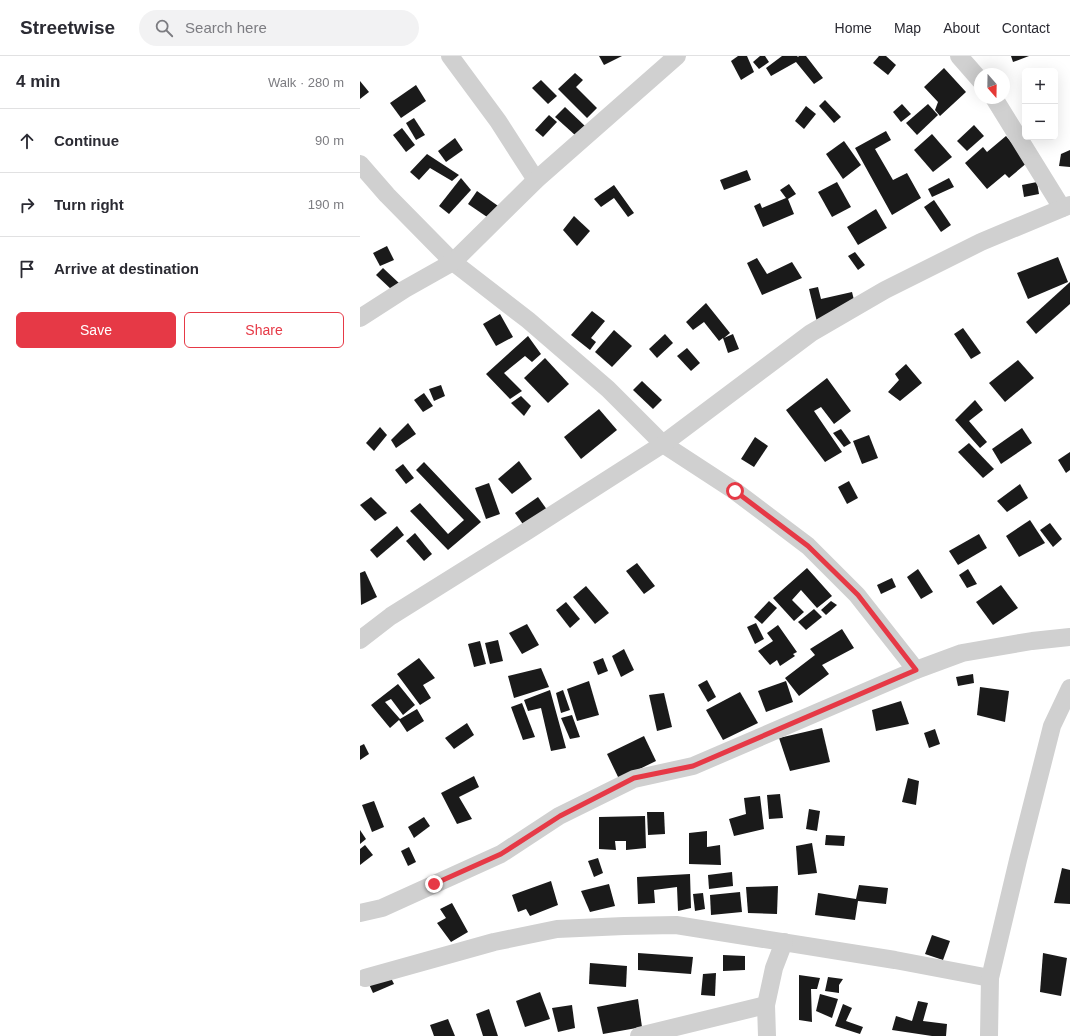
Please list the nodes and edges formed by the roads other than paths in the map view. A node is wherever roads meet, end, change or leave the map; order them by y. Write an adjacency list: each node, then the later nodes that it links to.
1 (450, 56): 7 (street)
2 (677, 56): 7 (street)
3 (960, 56): 4 (street)
4 (974, 73)
5 (998, 104): 8 (street)
6 (360, 164): 9 (street)
7 (536, 180): 9 (street)
8 (1066, 207): 11 (street)
9 (453, 262): 10 (street); 11 (street)
10 (360, 318)
11 (662, 444): 13 (street); 14 (street)
12 (1070, 638): 14 (street)
13 (360, 640)
14 (916, 670): 16 (street)
15 (1070, 688): 19 (street)
16 (360, 914)
17 (784, 942): 18 (street); 19 (street); 20 (street)
18 (365, 978)
19 (990, 978): 23 (street)
20 (766, 1005): 21 (street); 22 (street)
21 (639, 1036)
22 (767, 1036)
23 (989, 1036)

